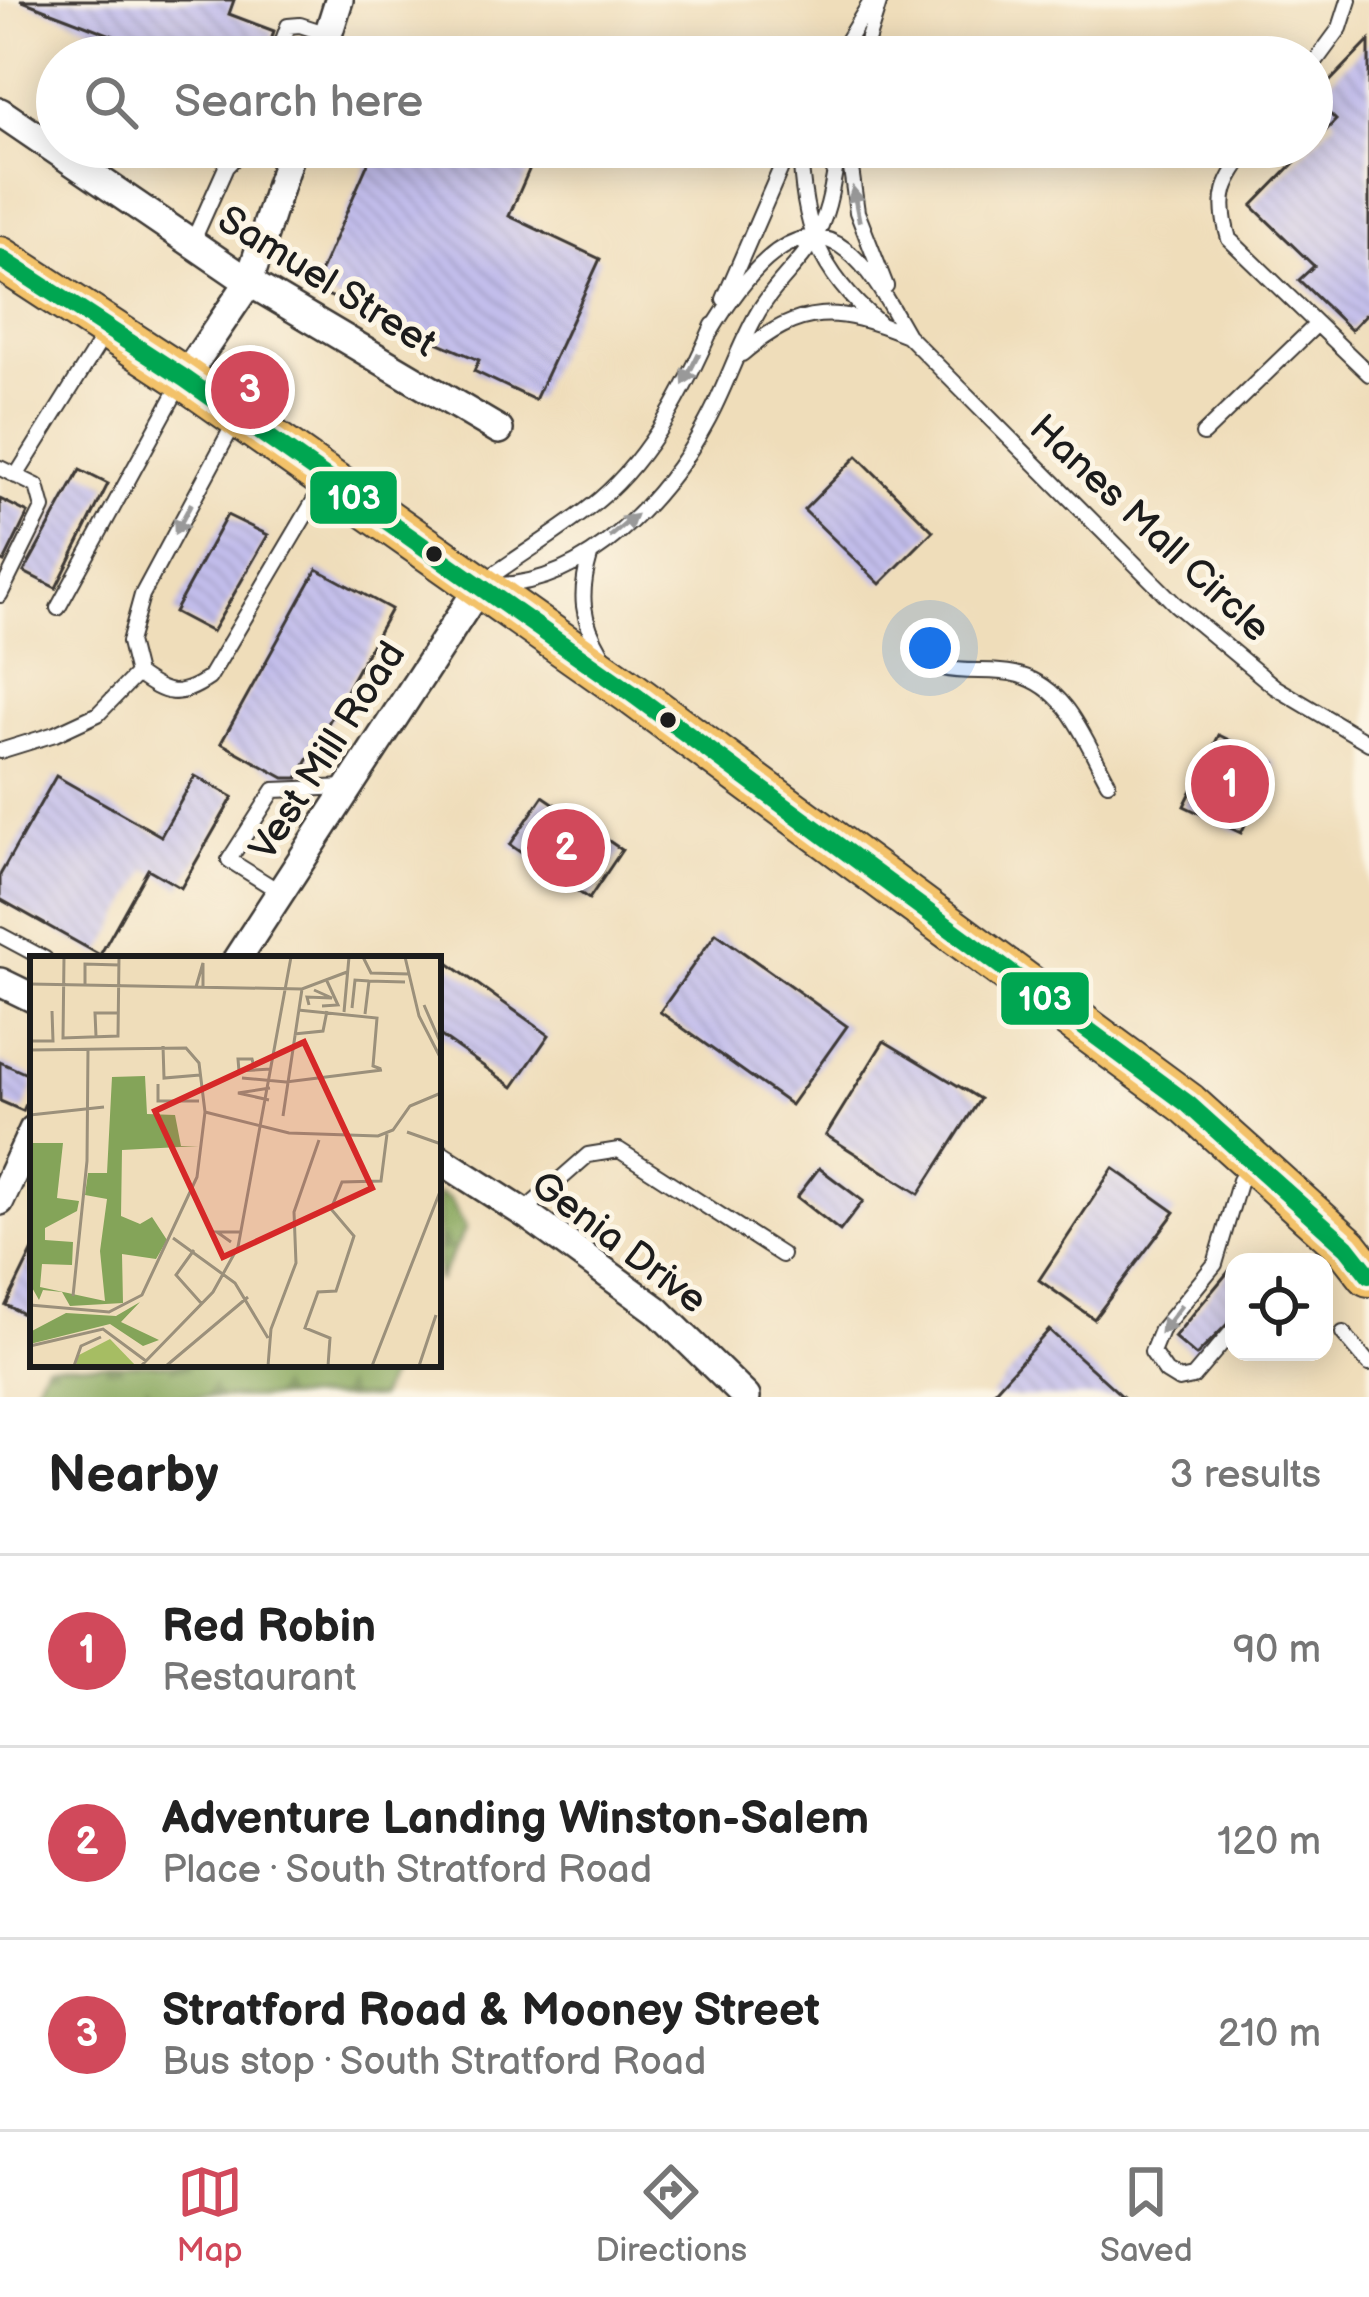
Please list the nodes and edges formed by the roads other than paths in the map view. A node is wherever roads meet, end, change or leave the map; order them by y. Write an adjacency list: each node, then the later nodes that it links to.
1 (339, 0): 6 (street)
2 (876, 0): 7 (lane); 8 (lane)
3 (1349, 0): 9 (lane)
4 (285, 36): 5 (lane)
5 (313, 36)
6 (327, 36)
7 (851, 36)
8 (867, 36)
9 (1333, 38)
10 (0, 112): 11 (street, Samuel Street)
11 (36, 137)
12 (82, 168): 21 (street, Samuel Street)
13 (225, 168): 21 (lane)
14 (285, 168): 23 (street)
15 (781, 168): 27 (lane)
16 (802, 168): 20 (lane, Hanes Mall Circle)
17 (834, 168): 20 (lane)
18 (852, 168): 28 (lane, Hanes Mall Circle, one-way to 18)
19 (1236, 168): 25 (lane)
20 (815, 238): 24 (lane, Hanes Mall Circle); 27 (lane); 28 (lane, Hanes Mall Circle); 29 (lane)
21 (192, 243): 23 (street, Samuel Street)
22 (0, 258): 26 (main road)
23 (249, 282): 31 (street); 33 (street, Samuel Street)
24 (879, 323): 28 (lane, Hanes Mall Circle); 29 (lane, Hanes Mall Circle)
25 (1316, 325): 30 (lane); 34 (lane)
26 (108, 328): 31 (main road); 36 (lane)
27 (710, 333): 39 (lane, one-way to 39)
28 (907, 335): 45 (lane, Hanes Mall Circle)
29 (739, 357): 38 (lane, one-way to 29)
30 (1369, 374)
31 (184, 378): 32 (main road); 41 (lane)
32 (238, 416): 37 (main road); 43 (lane, one-way to 43)
33 (500, 430)
34 (1203, 434)
35 (0, 468): 36 (lane)
36 (16, 476): 40 (lane)
37 (328, 477): 39 (main road); 43 (lane)
38 (592, 552): 39 (lane); 44 (lane)
39 (481, 584): 44 (main road); 48 (street, Vest Mill Road)
40 (0, 596)
41 (58, 608)
42 (943, 668): 47 (lane)
43 (137, 674): 46 (lane)
44 (630, 692): 61 (main road)
45 (1369, 743)
46 (0, 751)
47 (1108, 782)
48 (349, 787): 49 (street, Vest Mill Road); 49 (lane)
49 (280, 892): 52 (street, Vest Mill Road)
50 (0, 935): 51 (lane)
51 (39, 956)
52 (239, 956)
53 (0, 982): 54 (street)
54 (30, 997)
55 (30, 1136): 58 (street)
56 (441, 1160): 59 (street, Genia Drive)
57 (1240, 1180): 63 (lane, one-way to 63)
58 (0, 1201)
59 (523, 1212): 60 (lane); 65 (street, Genia Drive)
60 (782, 1255)
61 (1369, 1275)
62 (1343, 1333): 64 (lane)
63 (1225, 1339)
64 (1369, 1364)
65 (746, 1397)

